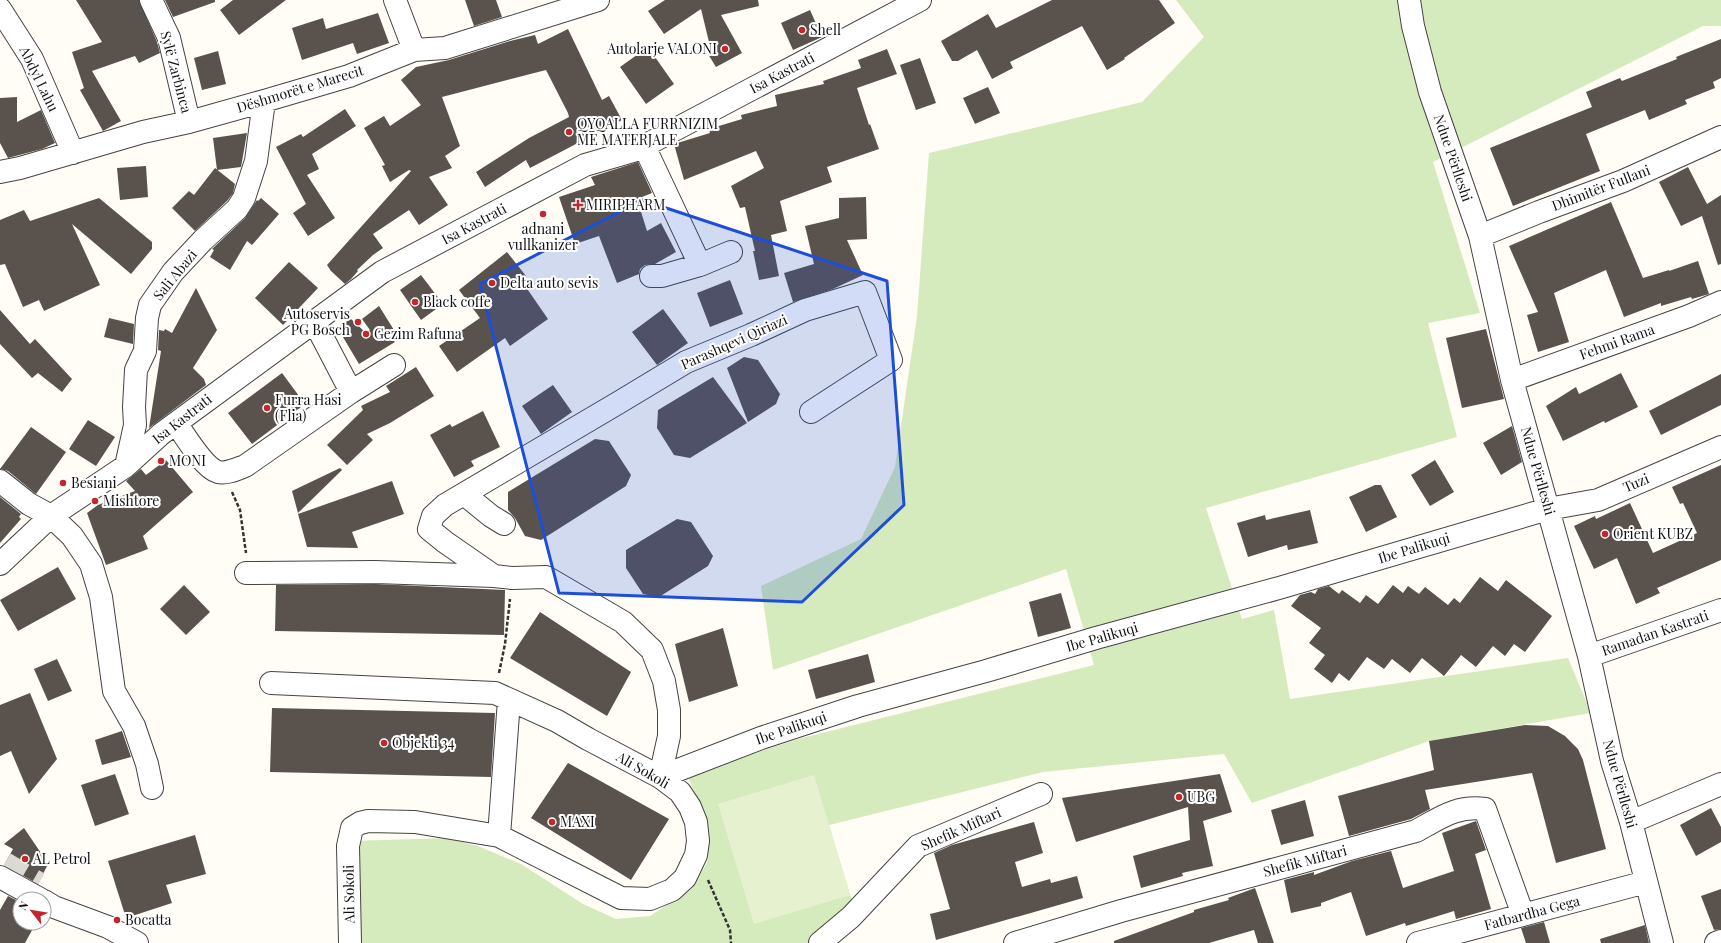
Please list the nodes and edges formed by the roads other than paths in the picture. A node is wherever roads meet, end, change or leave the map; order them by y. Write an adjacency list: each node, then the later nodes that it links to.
1 (151, 0): 9 (street, Sylë Zarbinca)
2 (395, 0): 7 (street)
3 (598, 0): 7 (street, Dëshmorët e Marecit)
4 (920, 0): 11 (street, Isa Kastrati)
5 (1409, 0): 14 (street, Ndue Përlleshi)
6 (0, 9): 12 (street, Abdyl Lahu)
7 (414, 50): 8 (street, Dëshmorët e Marecit)
8 (264, 101): 9 (street, Dëshmorët e Marecit); 26 (street, Sali Abazi)
9 (189, 122): 12 (street, Dëshmorët e Marecit)
10 (1721, 137): 14 (street, Dhimitër Fullani)
11 (644, 146): 16 (street); 19 (street, Isa Kastrati)
12 (73, 153): 13 (street, Dëshmorët e Marecit)
13 (0, 172)
14 (1480, 236): 21 (street, Ndue Përlleshi)
15 (731, 252): 16 (street)
16 (700, 265): 17 (street)
17 (651, 276)
18 (1721, 302): 21 (street, Fehmi Rama)
19 (315, 323): 22 (street); 24 (street, Isa Kastrati)
20 (394, 365): 22 (street)
21 (1512, 380): 29 (street, Ndue Përlleshi)
22 (350, 392): 24 (street)
23 (811, 412): 28 (street, Parashqevi Qiriazi)
24 (176, 423): 26 (street, Isa Kastrati)
25 (1721, 447): 29 (street, Tuzi)
26 (126, 466): 30 (street, Isa Kastrati)
27 (0, 481): 30 (street)
28 (464, 494): 31 (street); 34 (street, Parashqevi Qiriazi)
29 (1548, 509): 36 (street, Ndue Përlleshi); 39 (street, Ibe Palikuqi)
30 (51, 516): 32 (street, Isa Kastrati); 41 (street)
31 (504, 524)
32 (0, 564)
33 (246, 573): 34 (street)
34 (503, 577): 39 (street)
35 (1721, 610): 36 (street, Ramadan Kastrati)
36 (1589, 656): 43 (street, Ndue Përlleshi)
37 (271, 683): 38 (street, Ali Sokoli)
38 (502, 696): 39 (street, Ali Sokoli); 44 (street)
39 (660, 777): 44 (street, Ali Sokoli)
40 (1721, 784): 43 (street)
41 (152, 788)
42 (1041, 794): 53 (street, Shefik Miftari)
43 (1631, 822): 46 (street, Ndue Përlleshi)
44 (499, 836): 52 (street, Ali Sokoli)
45 (2, 868): 47 (street)
46 (1646, 882): 49 (street, Fatbardha Gega); 56 (street, Ndue Përlleshi)
47 (35, 891)
48 (52, 901): 51 (street)
49 (1523, 915): 54 (street, Shefik Miftari); 55 (street, Fatbardha Gega)
50 (1721, 941): 57 (street)
51 (137, 943)
52 (350, 943)
53 (820, 943)
54 (1015, 943)
55 (1418, 943)
56 (1662, 943)
57 (1716, 943)

